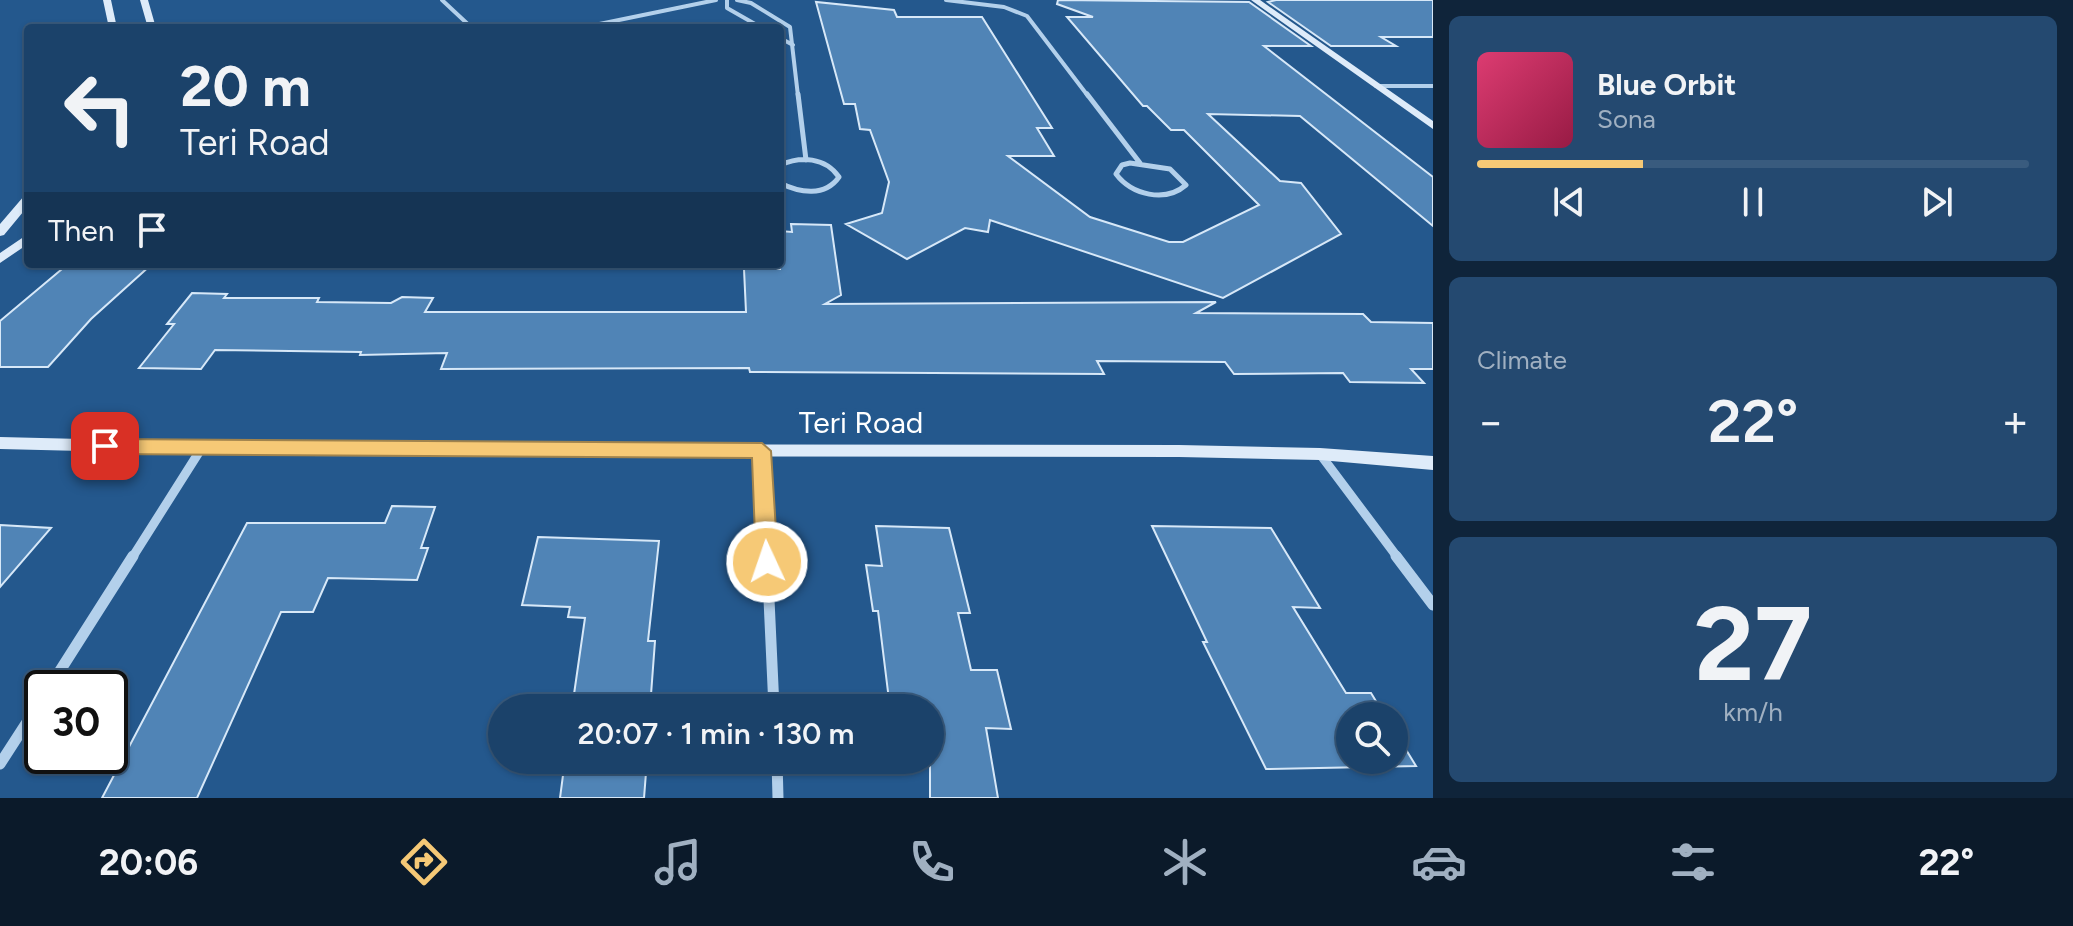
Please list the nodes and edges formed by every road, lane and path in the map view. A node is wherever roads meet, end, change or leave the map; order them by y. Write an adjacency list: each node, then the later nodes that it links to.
1 (107, 0): 9 (street)
2 (144, 0): 10 (street)
3 (442, 0): 11 (street)
4 (716, 0): 12 (street)
5 (727, 0): 13 (street)
6 (737, 0): 15 (street)
7 (946, 0): 20 (street)
8 (1255, 0): 16 (street)
9 (112, 24)
10 (151, 24)
11 (468, 24)
12 (599, 24)
13 (755, 24)
14 (784, 40): 15 (street)
15 (793, 45): 19 (street)
16 (1376, 86): 17 (street); 18 (street)
17 (1433, 86)
18 (1433, 126)
19 (806, 160): 21 (street); 22 (street)
20 (1140, 163): 20 (street)
21 (784, 164)
22 (784, 185)
23 (24, 203): 24 (street)
24 (0, 232)
25 (24, 241): 26 (street)
26 (0, 259)
27 (0, 443): 28 (street, Teri Road)
28 (201, 449): 29 (street, Teri Road); 33 (street)
29 (762, 451): 30 (street, Teri Road); 34 (street)
30 (1320, 454): 31 (street, Teri Road); 32 (street)
31 (1433, 463)
32 (1433, 605)
33 (60, 670)
34 (773, 694)
35 (24, 727): 36 (street)
36 (0, 764)
37 (777, 774): 38 (street)
38 (778, 798)

